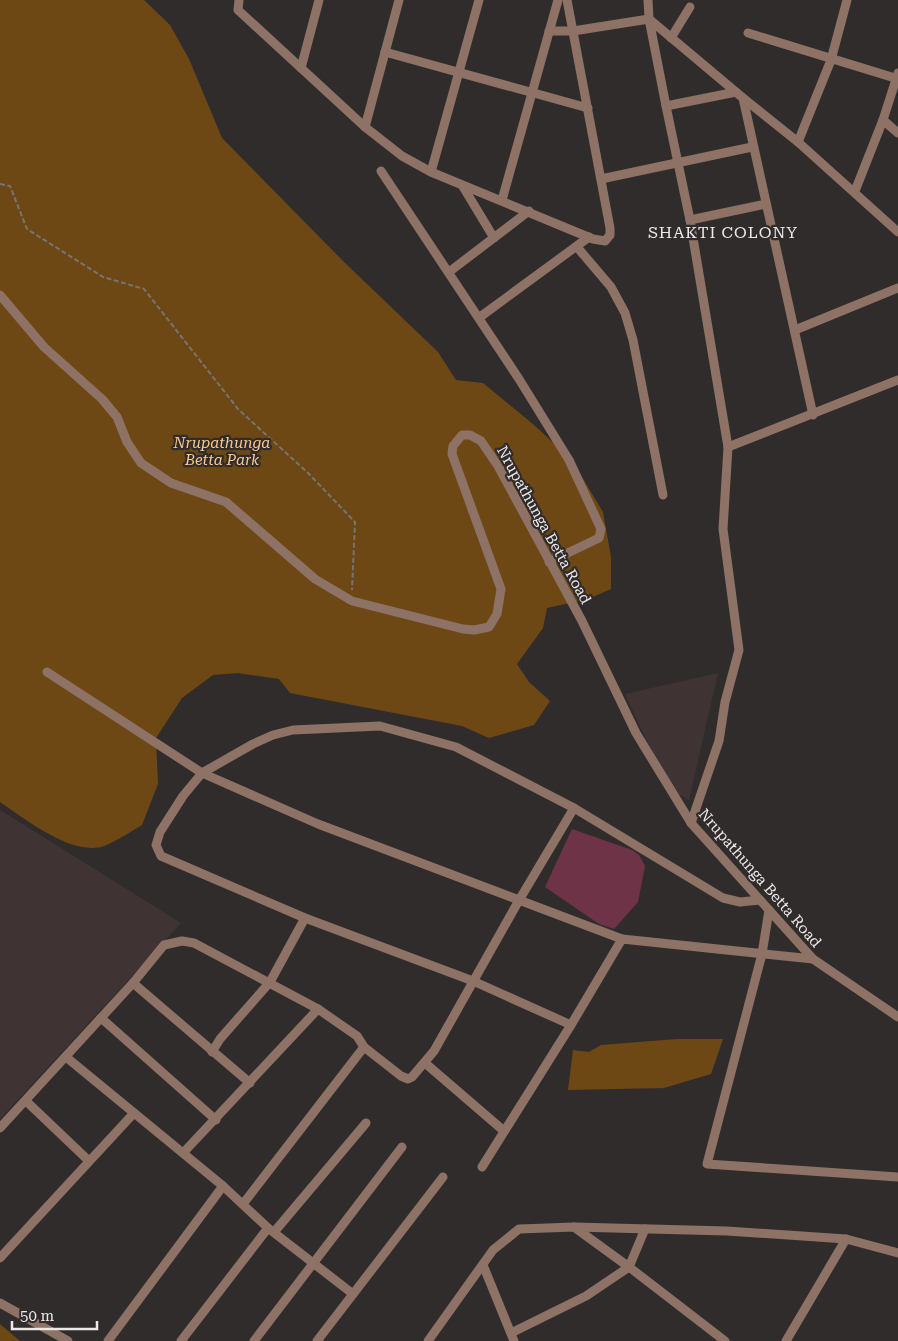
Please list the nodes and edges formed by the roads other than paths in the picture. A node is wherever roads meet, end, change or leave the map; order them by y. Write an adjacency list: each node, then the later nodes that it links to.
1 (238, 0): 17 (street)
2 (319, 0): 17 (street)
3 (399, 0): 15 (street)
4 (479, 0): 18 (street)
5 (558, 0): 11 (street)
6 (568, 0): 12 (street)
7 (648, 0): 10 (street)
8 (847, 0): 16 (street)
9 (690, 7): 14 (street)
10 (649, 18): 12 (street); 14 (street); 22 (street)
11 (548, 31): 12 (street); 20 (street)
12 (573, 31): 23 (street)
13 (748, 33): 16 (street)
14 (671, 38): 21 (street)
15 (385, 52): 18 (street); 25 (street)
16 (830, 60): 19 (street); 27 (street)
17 (301, 68): 25 (street)
18 (458, 72): 20 (street); 31 (street)
19 (897, 77): 24 (street)
20 (530, 92): 23 (street); 35 (street)
21 (740, 95): 22 (street); 27 (street); 28 (street)
22 (666, 106): 29 (street)
23 (588, 108): 32 (street)
24 (884, 120): 26 (street); 34 (street)
25 (365, 127): 31 (street)
26 (898, 133)
27 (798, 142): 34 (street)
28 (752, 147): 29 (street); 36 (street)
29 (678, 163): 32 (street); 38 (street)
30 (381, 171): 43 (street)
31 (431, 172): 33 (street)
32 (601, 179): 40 (street)
33 (462, 185): 35 (street); 41 (street)
34 (854, 191): 39 (street)
35 (502, 200): 37 (street)
36 (766, 204): 38 (street); 47 (street)
37 (529, 211): 40 (street); 41 (street)
38 (690, 220): 50 (street)
39 (898, 232)
40 (590, 237): 42 (street)
41 (494, 238): 43 (street)
42 (577, 246): 46 (street); 51 (street)
43 (449, 272): 46 (street)
44 (898, 288): 47 (street)
45 (0, 295): 52 (street, Nrupathunga Betta Road)
46 (480, 317): 52 (street)
47 (795, 330): 49 (street)
48 (898, 380): 49 (street)
49 (813, 415): 50 (street)
50 (728, 447): 56 (street)
51 (663, 495)
52 (549, 562): 56 (street, Nrupathunga Betta Road)
53 (47, 672): 54 (street)
54 (202, 773): 55 (street); 58 (street); 60 (street)
55 (574, 808): 57 (street); 58 (street)
56 (691, 823): 57 (street, Nrupathunga Betta Road)
57 (760, 900): 59 (street, Nrupathunga Betta Road)
58 (518, 902): 61 (street); 64 (street)
59 (769, 910): 62 (street); 63 (street, Nrupathunga Betta Road)
60 (305, 918): 64 (street); 65 (street)
61 (622, 939): 62 (street); 70 (street)
62 (762, 954): 63 (street); 87 (street)
63 (812, 959): 68 (street, Nrupathunga Betta Road)
64 (473, 981): 70 (street); 74 (street)
65 (270, 982): 66 (street); 67 (street); 72 (street)
66 (133, 983): 69 (street); 72 (street)
67 (318, 1009): 71 (street); 75 (street)
68 (898, 1017)
69 (101, 1018): 73 (street); 78 (street)
70 (571, 1025): 81 (street)
71 (364, 1047): 74 (street); 89 (street)
72 (212, 1052): 75 (street)
73 (66, 1057): 76 (street); 77 (street)
74 (425, 1063): 81 (street)
75 (250, 1083): 78 (street)
76 (26, 1101): 80 (street); 84 (street)
77 (134, 1113): 83 (street); 84 (street)
78 (216, 1120): 83 (street)
79 (366, 1123): 92 (street)
80 (0, 1128)
81 (504, 1131): 85 (street)
82 (402, 1147): 96 (street)
83 (183, 1153): 88 (street)
84 (89, 1161): 95 (street)
85 (482, 1167)
86 (443, 1176): 99 (street)
87 (898, 1178)
88 (224, 1186): 89 (street); 103 (street)
89 (243, 1204): 92 (street)
90 (574, 1227): 91 (street); 97 (street); 98 (street)
91 (645, 1229): 93 (street); 98 (street)
92 (272, 1230): 96 (street); 104 (street)
93 (846, 1239): 94 (street); 109 (street)
94 (898, 1252)
95 (0, 1258)
96 (313, 1265): 99 (street); 105 (street)
97 (483, 1265): 101 (street); 107 (street)
98 (629, 1266): 101 (street); 108 (street)
99 (353, 1294): 106 (street)
100 (0, 1303): 102 (street)
101 (512, 1337)
102 (68, 1341)
103 (108, 1341)
104 (181, 1341)
105 (254, 1341)
106 (317, 1341)
107 (428, 1341)
108 (725, 1341)
109 (786, 1341)

